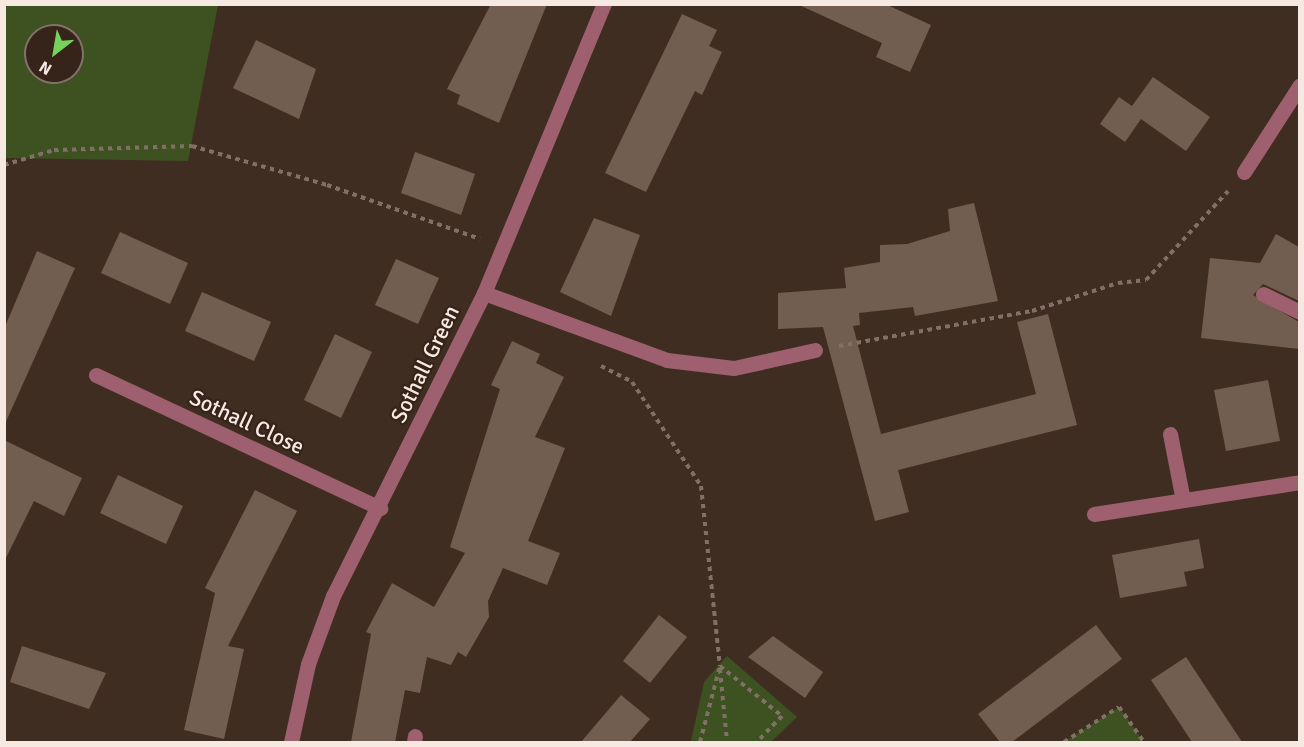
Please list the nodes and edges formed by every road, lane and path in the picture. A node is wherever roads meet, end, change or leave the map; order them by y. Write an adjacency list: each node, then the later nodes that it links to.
1 (604, 4): 5 (street, Sothall Green)
2 (1299, 85): 4 (street)
3 (4, 165): 5 (path)
4 (1244, 172): 9 (path)
5 (504, 247): 6 (street, Sothall Green)
6 (484, 293): 9 (street); 15 (street, Sothall Green)
7 (1263, 294): 8 (street)
8 (1299, 312)
9 (815, 350)
10 (589, 361): 17 (path)
11 (96, 375): 15 (street, Sothall Close)
12 (1170, 434): 14 (street)
13 (1299, 482): 14 (street)
14 (1183, 500): 16 (street)
15 (380, 508): 18 (street, Sothall Green)
16 (1094, 514)
17 (720, 666): 19 (path); 20 (path); 21 (path)
18 (291, 742)
19 (700, 742)
20 (727, 742)
21 (757, 742)
22 (1064, 742): 23 (path)
23 (1144, 742)

